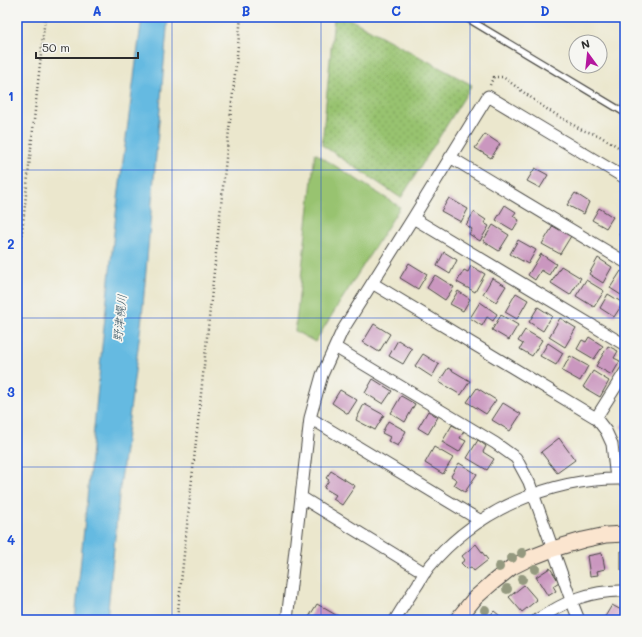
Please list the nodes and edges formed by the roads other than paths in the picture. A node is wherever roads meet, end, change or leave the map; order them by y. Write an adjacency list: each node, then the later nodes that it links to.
1 (465, 17): 2 (lane)
2 (625, 113)
3 (450, 157): 4 (street); 5 (street); 6 (street)
4 (625, 178)
5 (413, 218): 7 (street); 8 (street)
6 (625, 262)
7 (372, 283): 9 (street); 12 (street)
8 (625, 345)
9 (335, 347): 11 (street); 14 (street)
10 (625, 372): 12 (street)
11 (310, 418): 15 (street); 16 (street)
12 (596, 418): 13 (street)
13 (621, 479): 14 (street)
14 (533, 494): 16 (street); 18 (street)
15 (301, 497): 19 (street); 22 (street)
16 (481, 521): 19 (street)
17 (625, 534): 18 (street)
18 (553, 549): 21 (street); 24 (street)
19 (425, 573): 23 (street)
20 (625, 591): 21 (street)
21 (571, 600): 25 (street); 26 (street)
22 (287, 620)
23 (395, 620)
24 (457, 620)
25 (536, 620)
26 (579, 620)

